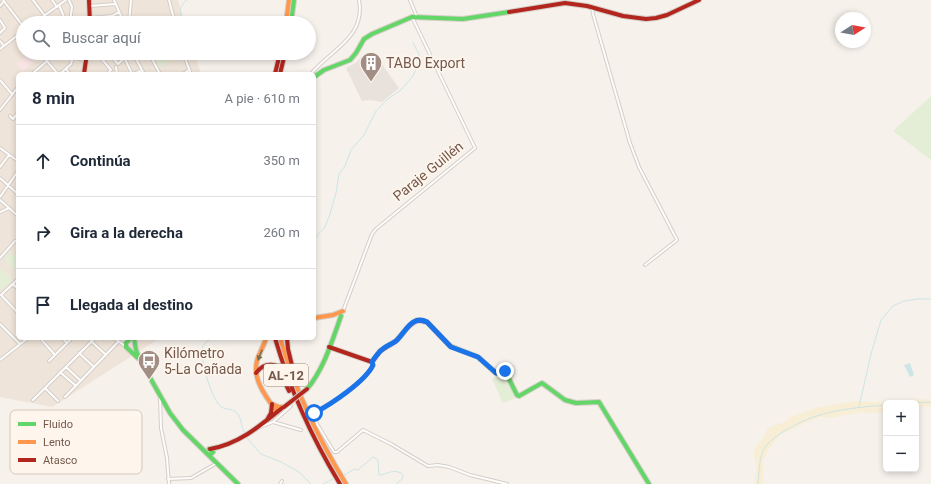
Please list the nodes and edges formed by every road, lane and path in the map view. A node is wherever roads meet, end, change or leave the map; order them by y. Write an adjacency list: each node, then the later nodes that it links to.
1 (4, 0): 16 (street); 21 (street)
2 (33, 0): 22 (street)
3 (52, 0): 17 (street)
4 (66, 0): 17 (street)
5 (69, 0): 24 (street)
6 (89, 0): 18 (main road)
7 (114, 0): 15 (street)
8 (131, 0): 28 (street)
9 (169, 0): 29 (street)
10 (289, 0): 30 (main road)
11 (294, 0): 31 (main road)
12 (359, 0): 68 (street)
13 (410, 0): 32 (street)
14 (699, 0): 19 (main road)
15 (116, 4): 18 (street); 20 (street)
16 (0, 6)
17 (58, 6): 22 (street); 23 (street)
18 (89, 6): 25 (main road)
19 (592, 8): 32 (main road); 91 (street)
20 (119, 12): 26 (street); 27 (street)
21 (16, 16)
22 (45, 16)
23 (63, 16)
24 (71, 16)
25 (90, 16)
26 (112, 16)
27 (121, 16)
28 (130, 16)
29 (173, 16)
30 (287, 16)
31 (292, 16)
32 (415, 17): 69 (main road); 97 (street, Paraje Guillén)
33 (0, 20): 34 (street)
34 (0, 33)
35 (16, 37): 37 (street)
36 (0, 41): 37 (street)
37 (4, 46): 38 (street)
38 (0, 49)
39 (73, 60): 52 (street)
40 (86, 60): 59 (main road)
41 (103, 60): 60 (street)
42 (114, 60): 43 (street)
43 (123, 60)
44 (125, 60): 62 (street)
45 (136, 60): 53 (street)
46 (153, 60): 64 (street)
47 (185, 60): 54 (street)
48 (278, 60): 66 (main road)
49 (283, 60): 67 (main road)
50 (47, 61): 55 (street); 56 (street)
51 (116, 67): 61 (street)
52 (66, 69): 57 (street); 58 (street)
53 (142, 70): 63 (street)
54 (189, 70): 65 (street)
55 (35, 71)
56 (57, 72)
57 (62, 72)
58 (68, 72)
59 (84, 72)
60 (109, 72)
61 (117, 72)
62 (132, 72)
63 (138, 72)
64 (159, 72)
65 (186, 72)
66 (275, 72)
67 (280, 72)
68 (313, 72)
69 (316, 76)
70 (0, 80): 72 (street)
71 (16, 89): 72 (street)
72 (12, 94): 73 (street)
73 (0, 109)
74 (16, 115): 75 (street)
75 (10, 116)
76 (0, 148): 77 (street)
77 (8, 155): 78 (street); 79 (street)
78 (16, 160)
79 (0, 167)
80 (16, 173): 82 (street)
81 (0, 178): 82 (street)
82 (8, 185): 83 (street); 84 (street)
83 (16, 192)
84 (0, 197)
85 (0, 200): 86 (street)
86 (9, 208): 87 (street); 88 (street)
87 (0, 212)
88 (16, 214)
89 (16, 241): 90 (street)
90 (0, 258)
91 (645, 265)
92 (16, 281): 93 (street)
93 (13, 284): 94 (street); 95 (street)
94 (16, 287)
95 (1, 295): 96 (street)
96 (16, 311)
97 (343, 311): 98 (main road); 99 (street, Paraje Guillén)
98 (333, 315): 99 (main road); 100 (main road)
99 (341, 316): 116 (main road)
100 (316, 318)
101 (1, 326): 114 (street)
102 (25, 340): 114 (street)
103 (42, 340): 119 (street)
104 (64, 340): 113 (street)
105 (70, 340): 113 (street)
106 (265, 340): 128 (main road, one-way to 128)
107 (276, 340): 140 (main road, AL-12)
108 (281, 340): 136 (main road, AL-12)
109 (287, 340): 136 (main road)
110 (91, 341): 118 (street); 120 (street)
111 (133, 341): 115 (main road); 117 (main road); 122 (main road)
112 (118, 342): 115 (street); 120 (street)
113 (67, 343): 119 (street)
114 (20, 344): 121 (street)
115 (125, 346): 117 (main road)
116 (329, 347): 124 (main road); 138 (main road, bridge)
117 (130, 350): 122 (main road)
118 (79, 353): 125 (street); 126 (street)
119 (55, 355): 123 (street)
120 (106, 355): 126 (street)
121 (0, 360)
122 (140, 360): 132 (main road)
123 (49, 361)
124 (372, 362): 155 (street); 156 (main road)
125 (66, 367): 127 (street); 129 (street)
126 (94, 367): 129 (street)
127 (60, 372): 130 (street); 131 (street)
128 (256, 373): 137 (main road); 140 (main road)
129 (81, 381): 130 (street)
130 (76, 386): 133 (street)
131 (45, 388): 134 (street); 135 (street)
132 (160, 396): 146 (main road); 148 (street)
133 (66, 398)
134 (33, 400)
135 (58, 401)
136 (301, 402): 154 (main road, AL-12)
137 (272, 404): 138 (main road); 141 (main road); 142 (main road)
138 (284, 406): 141 (main road)
139 (291, 406): 143 (street)
140 (300, 411): 153 (main road, AL-12)
141 (277, 412): 142 (main road)
142 (267, 420): 144 (main road)
143 (273, 422): 144 (street); 145 (street)
144 (257, 427): 146 (main road)
145 (301, 430)
146 (209, 451): 147 (main road)
147 (217, 463): 148 (street); 151 (main road)
148 (168, 479): 150 (street)
149 (282, 481): 152 (street)
150 (169, 484)
151 (238, 484)
152 (280, 484)
153 (340, 484)
154 (346, 484)
155 (507, 484)
156 (649, 484)

